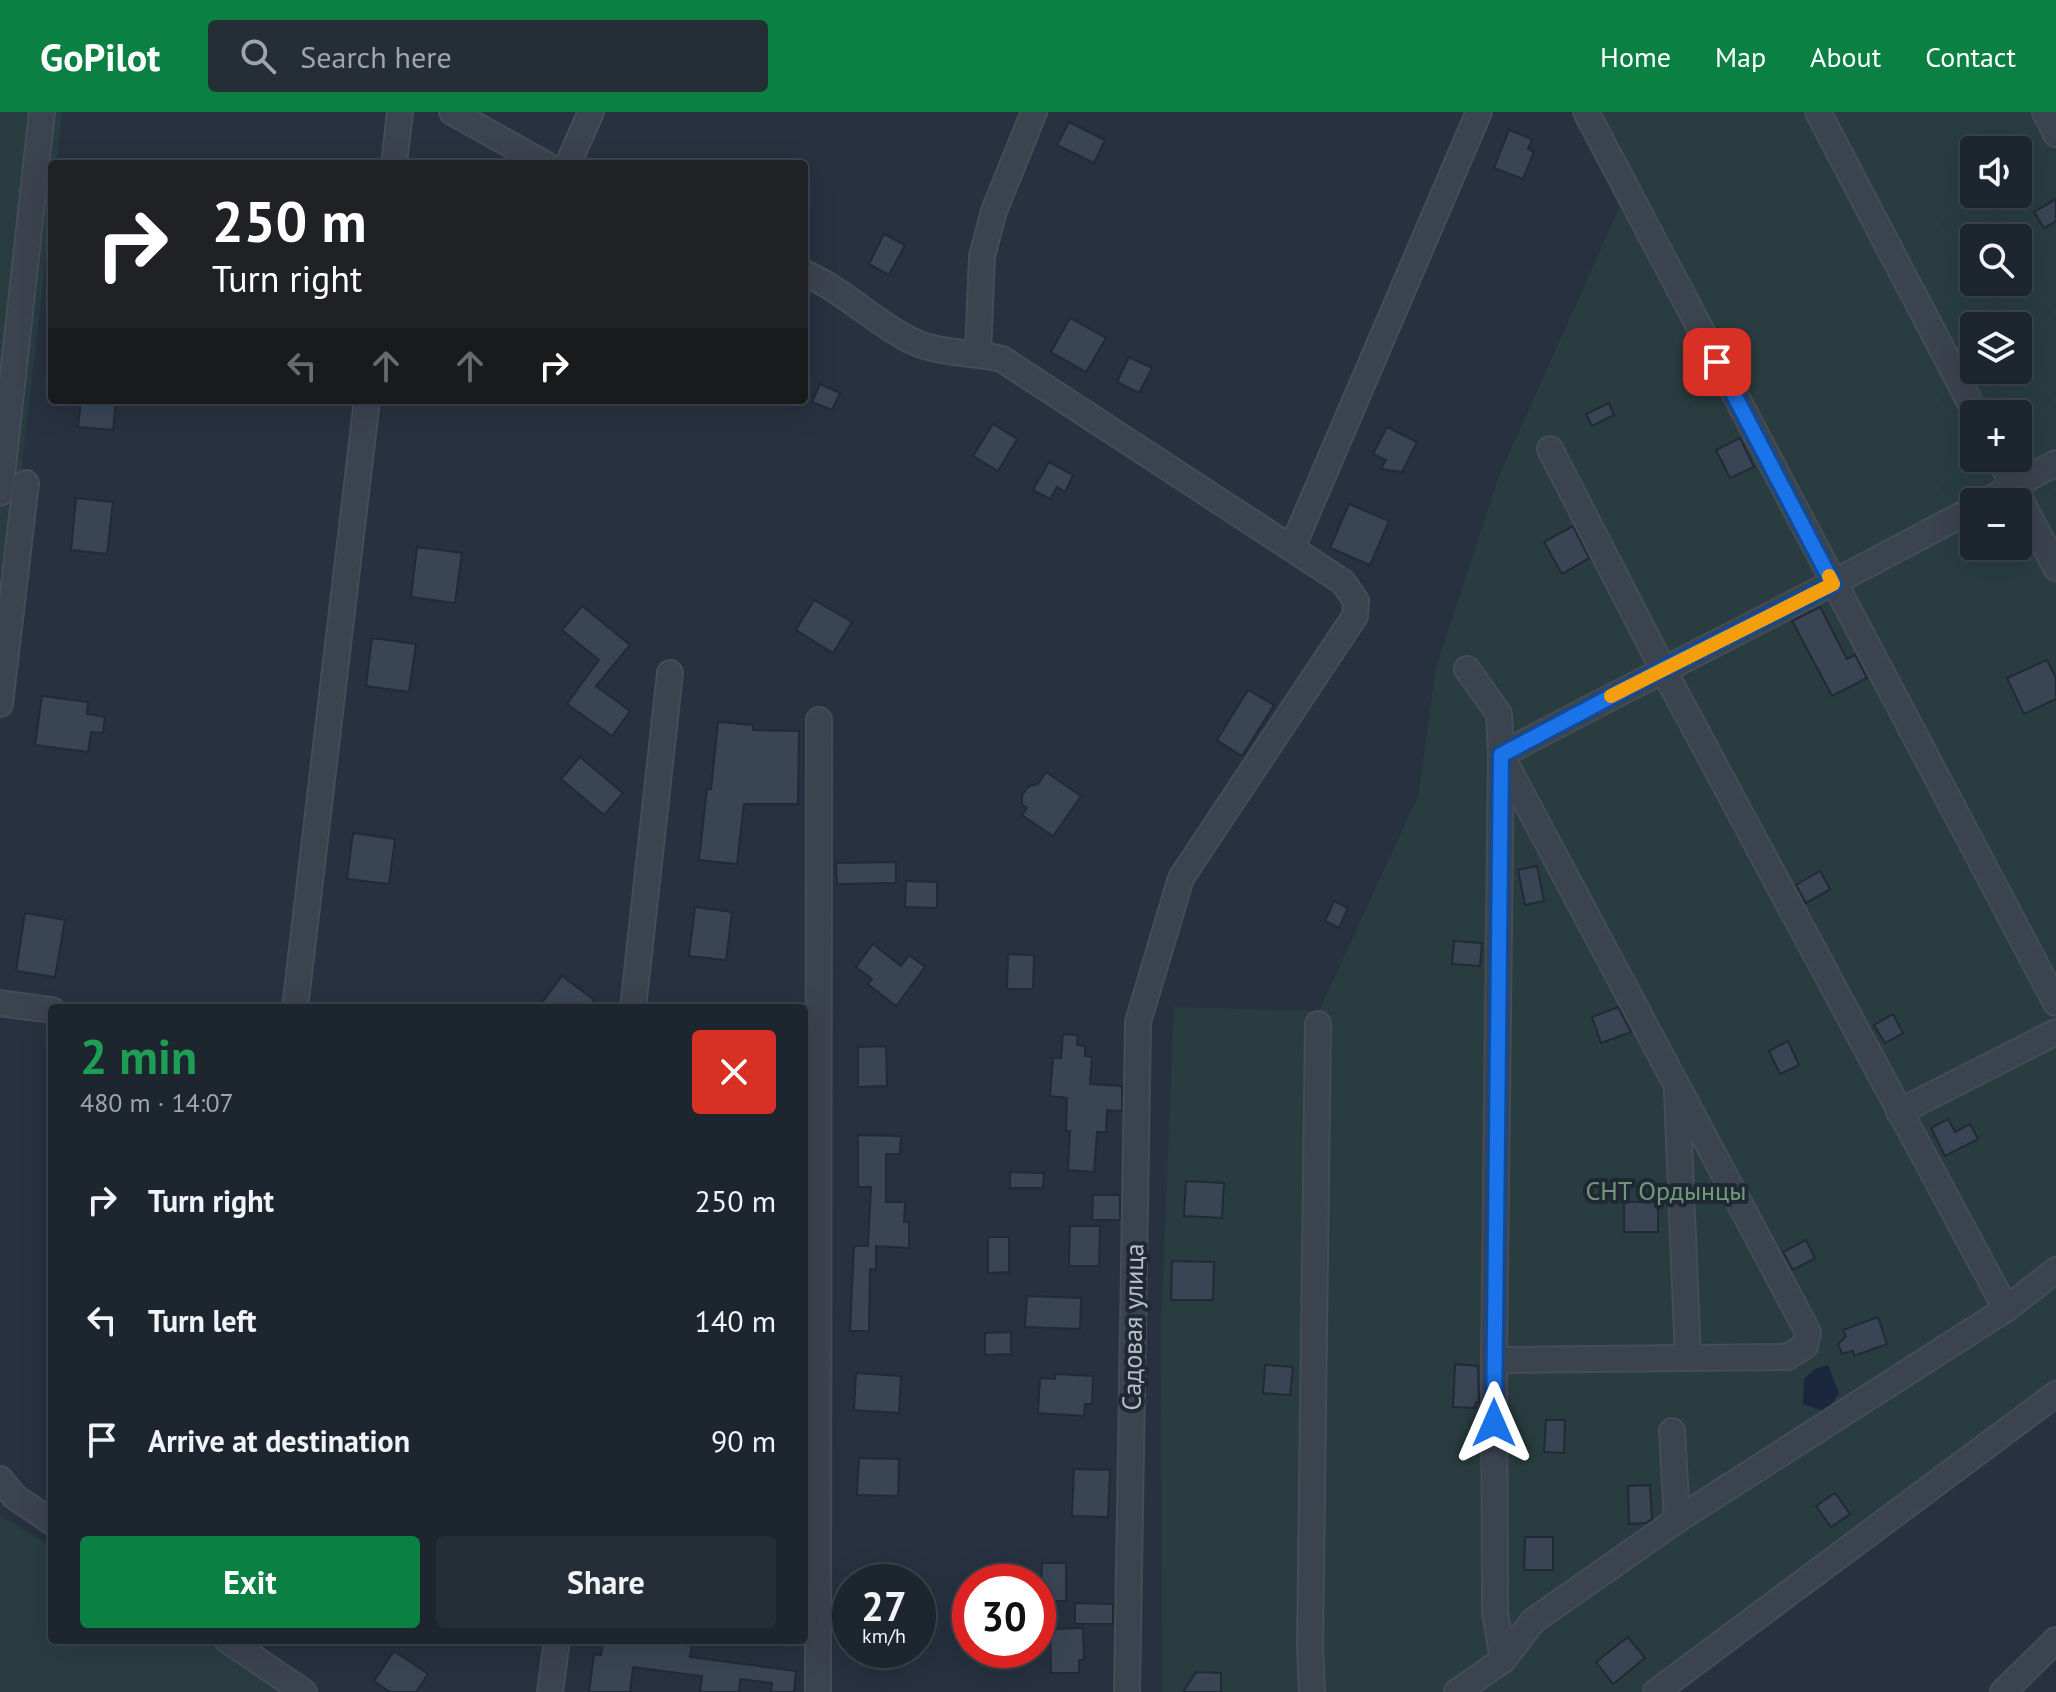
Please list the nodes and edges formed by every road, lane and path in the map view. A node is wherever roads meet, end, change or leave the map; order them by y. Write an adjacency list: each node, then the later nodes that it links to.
1 (42, 112): 24 (street)
2 (400, 112): 11 (street)
3 (452, 112): 12 (street)
4 (591, 112): 13 (street)
5 (1034, 112): 15 (street)
6 (1479, 112): 26 (street)
7 (1586, 112): 28 (street)
8 (1818, 112): 16 (street)
9 (2045, 112): 10 (street)
10 (2056, 134)
11 (394, 160)
12 (538, 160)
13 (570, 160)
14 (808, 276): 15 (street)
15 (978, 353): 26 (street)
16 (1969, 400)
17 (367, 404): 37 (street)
18 (1550, 449): 30 (street)
19 (2056, 463): 22 (street)
20 (2006, 472): 22 (street)
21 (26, 483): 32 (street)
22 (2013, 486): 23 (street); 27 (street)
23 (2009, 488)
24 (0, 493)
25 (1960, 516): 28 (street)
26 (1292, 548): 60 (street, Садовая улица)
27 (2056, 568)
28 (1833, 584): 30 (street); 36 (street)
29 (1467, 669): 34 (street)
30 (1663, 669): 34 (street); 43 (street)
31 (670, 673): 38 (street)
32 (0, 704)
33 (819, 720): 59 (street)
34 (1501, 755): 42 (street); 47 (street)
35 (0, 1003): 39 (street)
36 (2056, 1003)
37 (295, 1004)
38 (633, 1004)
39 (48, 1009)
40 (1318, 1024): 61 (street)
41 (2056, 1032): 43 (street)
42 (1677, 1083): 46 (street); 46 (street)
43 (1899, 1112): 45 (street)
44 (2056, 1270): 45 (street)
45 (2006, 1309): 52 (street)
46 (1688, 1358): 47 (street)
47 (1494, 1360): 56 (street)
48 (2056, 1394): 63 (street)
49 (1672, 1431): 52 (street)
50 (0, 1479): 51 (street)
51 (48, 1519)
52 (1677, 1520): 56 (street)
53 (2056, 1640): 64 (street)
54 (233, 1644): 57 (street)
55 (556, 1644): 58 (street)
56 (1503, 1660): 62 (street)
57 (304, 1692)
58 (550, 1692)
59 (818, 1692)
60 (1127, 1692)
61 (1312, 1692)
62 (1457, 1692)
63 (1656, 1692)
64 (2003, 1692)

